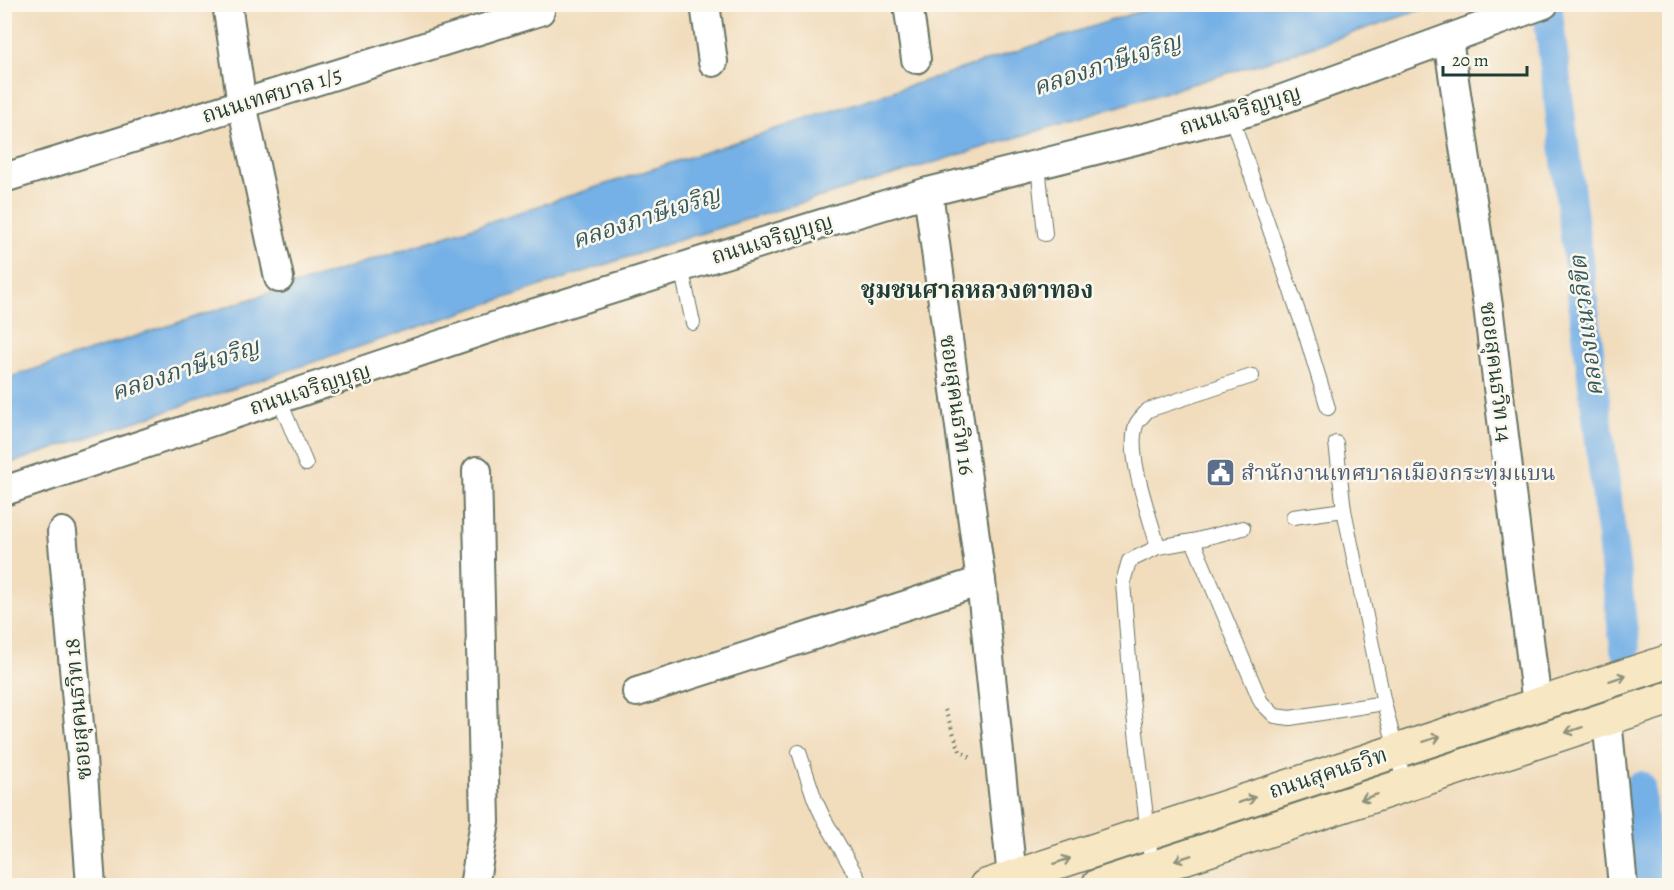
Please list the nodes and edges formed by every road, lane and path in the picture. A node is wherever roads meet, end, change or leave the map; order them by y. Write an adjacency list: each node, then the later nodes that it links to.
1 (227, 4): 9 (street)
2 (705, 4): 8 (street)
3 (908, 4): 7 (street)
4 (1533, 9): 6 (street, ถนนเจริญบุญ)
5 (540, 11): 9 (street, ถนนเทศบาล 1/5)
6 (1448, 40): 10 (street, ถนนเจริญบุญ); 36 (street, ซอยสุคนธวิท 14)
7 (916, 59)
8 (713, 62)
9 (242, 104): 12 (street, ถนนเทศบาล 1/5); 16 (street)
10 (1231, 116): 11 (street, ถนนเจริญบุญ); 20 (lane)
11 (1038, 165): 13 (street, ถนนเจริญบุญ); 14 (lane)
12 (4, 178)
13 (928, 192): 15 (street, ถนนเจริญบุญ); 31 (street, ซอยสุคนธวิท 16)
14 (1045, 234)
15 (681, 267): 17 (lane); 19 (street, ถนนเจริญบุญ)
16 (279, 278)
17 (693, 323)
18 (1252, 376): 30 (lane)
19 (279, 399): 22 (lane); 24 (street, ถนนเจริญบุญ)
20 (1328, 408)
21 (1336, 443): 25 (lane)
22 (306, 464)
23 (477, 471): 47 (street)
24 (4, 491)
25 (1344, 510): 26 (lane); 35 (lane)
26 (1293, 517)
27 (1243, 528): 29 (lane)
28 (62, 532): 46 (street, ซอยสุคนธวิท 18)
29 (1193, 541): 30 (lane); 35 (lane)
30 (1158, 547): 43 (lane)
31 (981, 581): 33 (street); 41 (street, ซอยสุคนธวิท 16)
32 (1670, 661): 36 (main road, ถนนสุคนธวิท, one-way to 32)
33 (636, 692)
34 (1670, 698): 38 (main road, ถนนสุคนธวิท)
35 (1384, 703): 39 (lane)
36 (1537, 704): 39 (main road, ถนนสุคนธวิท, one-way to 36)
37 (945, 710): 41 (path)
38 (1607, 719): 42 (main road, ถนนสุคนธวิท, one-way to 42); 50 (street)
39 (1396, 751): 42 (lane); 43 (main road, ถนนสุคนธวิท, one-way to 39)
40 (799, 752): 48 (lane)
41 (1000, 763): 45 (street, ซอยสุคนธวิท 16)
42 (1405, 785): 44 (main road, ถนนสุคนธวิท, one-way to 44)
43 (1148, 832): 44 (lane); 45 (main road, ถนนสุคนธวิท, one-way to 43)
44 (1152, 868): 49 (main road, ถนนสุคนธวิท)
45 (999, 881)
46 (91, 885)
47 (474, 885)
48 (862, 885)
49 (1098, 885)
50 (1623, 885)

